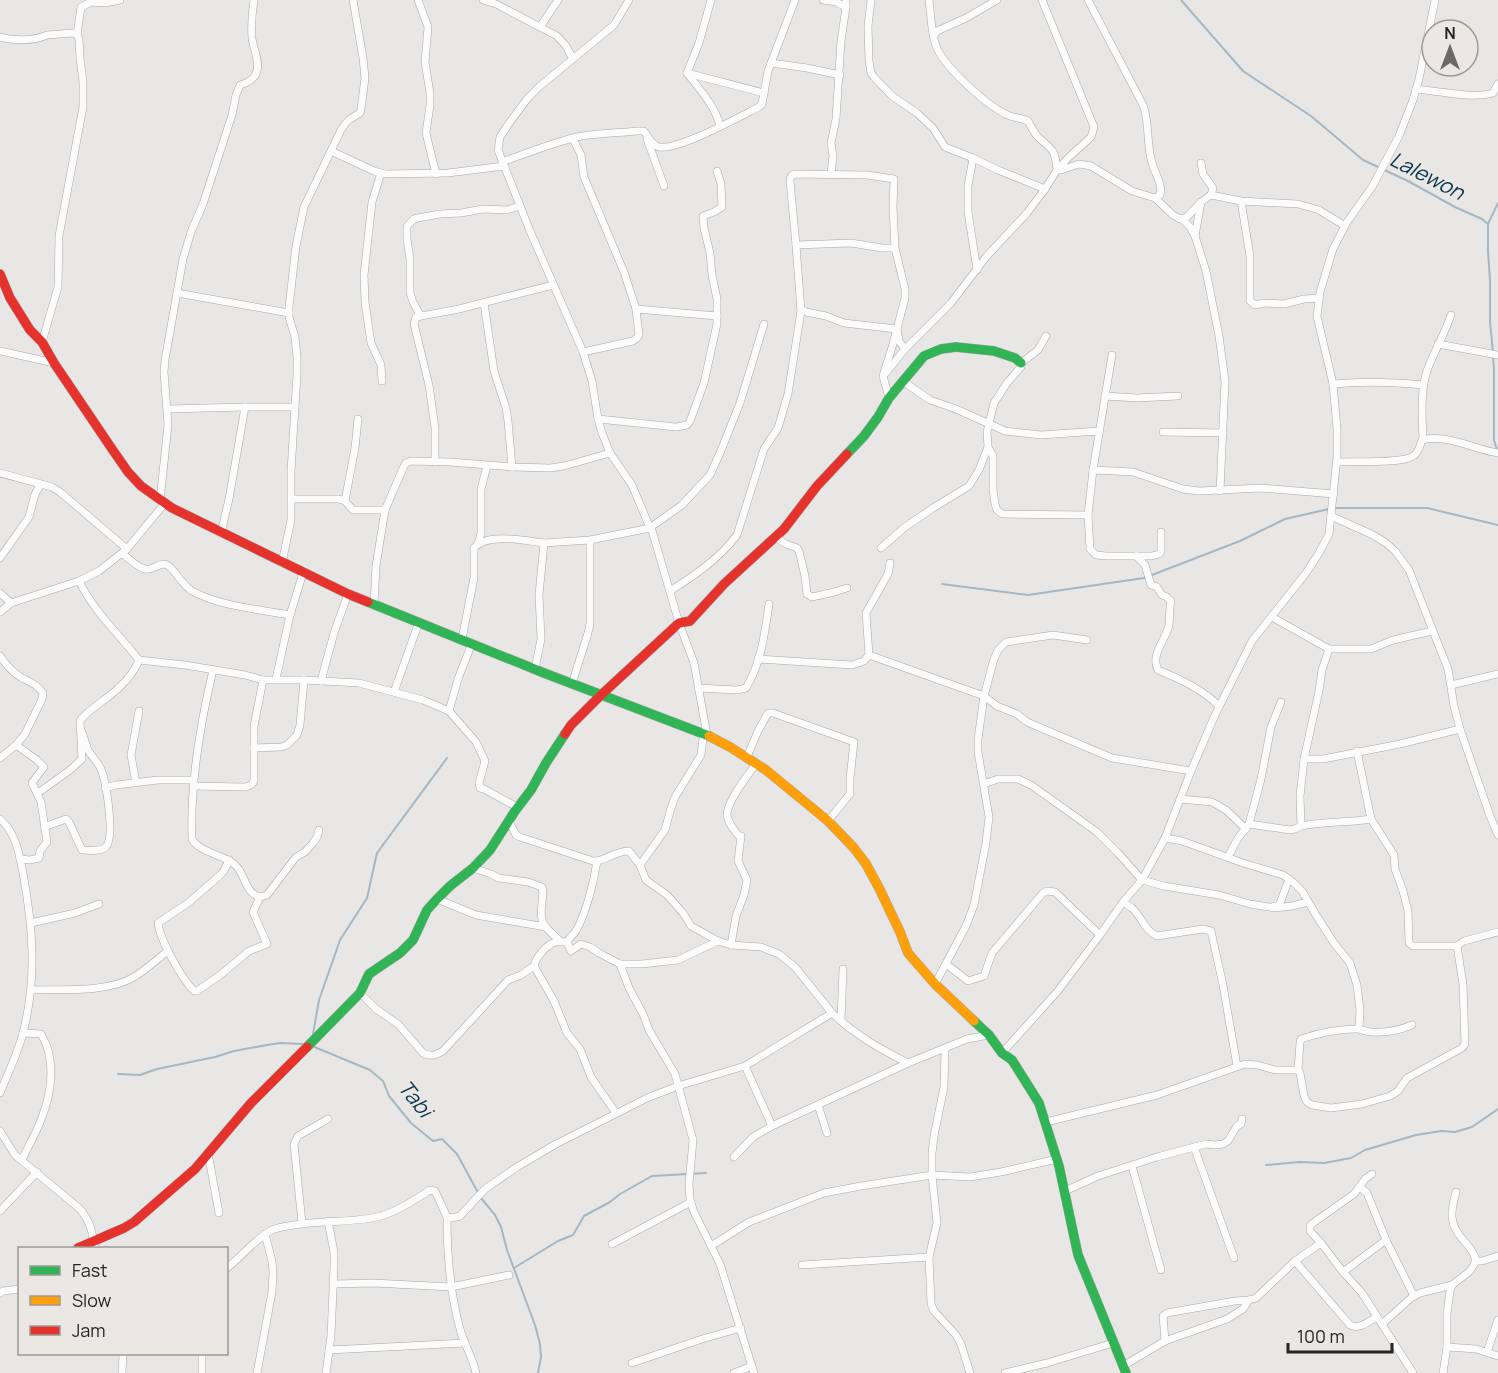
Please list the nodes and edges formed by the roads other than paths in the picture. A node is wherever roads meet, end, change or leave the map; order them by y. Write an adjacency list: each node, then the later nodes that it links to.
1 (120, 0): 19 (street)
2 (254, 0): 56 (street)
3 (353, 0): 32 (street)
4 (418, 0): 39 (street)
5 (483, 0): 18 (street)
6 (558, 0): 18 (street)
7 (629, 0): 22 (street)
8 (711, 0): 24 (street)
9 (795, 0): 23 (street)
10 (823, 0): 17 (street)
11 (871, 0): 33 (street)
12 (929, 0): 20 (street)
13 (997, 0): 20 (street)
14 (1042, 0): 36 (street)
15 (1088, 0): 44 (street)
16 (1435, 0): 27 (street)
17 (846, 4): 25 (street)
18 (540, 27): 22 (street)
19 (77, 34): 21 (street); 68 (street)
20 (934, 36): 36 (street)
21 (0, 37)
22 (573, 59): 35 (street)
23 (771, 63): 25 (street); 28 (street)
24 (687, 73): 28 (street); 29 (street)
25 (840, 75): 40 (street)
26 (1498, 84): 27 (street)
27 (1416, 90): 49 (street)
28 (764, 93): 29 (street)
29 (720, 126): 30 (street)
30 (644, 131): 31 (street); 41 (street)
31 (573, 139): 35 (street); 59 (street)
32 (331, 150): 38 (street); 61 (street)
33 (973, 158): 42 (street); 53 (street)
34 (1201, 163): 43 (street)
35 (503, 164): 39 (street); 47 (street)
36 (1057, 170): 42 (street); 44 (street)
37 (717, 171): 64 (street)
38 (381, 173): 39 (street); 78 (street)
39 (436, 174)
40 (831, 174): 51 (street); 52 (street)
41 (664, 186)
42 (1045, 189): 53 (street)
43 (1211, 195): 45 (street); 46 (street)
44 (1155, 198): 48 (street)
45 (1241, 201): 49 (street); 57 (street)
46 (1201, 202): 48 (street); 50 (street)
47 (520, 207): 55 (street); 62 (street)
48 (1182, 219): 50 (street)
49 (1345, 226): 57 (street)
50 (1195, 236): 93 (street)
51 (796, 245): 52 (street); 60 (street)
52 (895, 248): 66 (street)
53 (977, 270): 70 (street)
54 (0, 274): 68 (street)
55 (553, 285): 58 (street); 72 (street)
56 (177, 293): 61 (street); 87 (street)
57 (1319, 298): 80 (street)
58 (484, 303): 62 (street); 101 (street)
59 (636, 309): 64 (street); 72 (street)
60 (801, 309): 66 (street); 132 (street)
61 (289, 313): 86 (street)
62 (420, 315): 98 (street)
63 (1451, 315): 69 (street)
64 (717, 316): 89 (street)
65 (764, 324): 114 (street)
66 (897, 329): 70 (street); 77 (street)
67 (1046, 336): 76 (street)
68 (42, 342): 75 (street)
69 (1438, 344): 74 (street); 81 (street)
70 (905, 349): 77 (street)
71 (0, 351): 75 (street)
72 (583, 352): 89 (street)
73 (1112, 355): 82 (street)
74 (1498, 355)
75 (54, 363): 110 (street)
76 (1021, 363): 79 (street); 90 (street)
77 (883, 376): 84 (street)
78 (382, 381)
79 (904, 381): 84 (street); 90 (street)
80 (1333, 384): 81 (street); 99 (street)
81 (1424, 385): 94 (street)
82 (1105, 396): 83 (street); 91 (street)
83 (1178, 396)
84 (889, 398): 117 (street)
85 (245, 407): 86 (street); 87 (street); 116 (street)
86 (295, 407): 108 (street)
87 (168, 409): 110 (street)
88 (358, 419): 109 (street)
89 (597, 419): 96 (street)
90 (988, 424): 91 (street); 95 (street)
91 (1099, 431): 102 (street)
92 (1163, 432): 93 (street)
93 (1222, 433): 106 (street)
94 (1424, 439): 97 (street); 99 (street)
95 (988, 447): 112 (street); 121 (street)
96 (610, 453): 101 (street); 114 (street)
97 (1498, 453)
98 (435, 462): 100 (street); 111 (street)
99 (1337, 462): 107 (street)
100 (487, 466): 101 (street); 119 (street)
101 (512, 467)
102 (1094, 470): 106 (street); 112 (street)
103 (4, 474): 104 (street); 105 (street)
104 (0, 480)
105 (41, 484): 122 (street); 125 (street)
106 (1220, 491): 107 (street)
107 (1334, 494): 113 (street)
108 (292, 499): 109 (street); 126 (street)
109 (345, 501): 111 (street)
110 (163, 502): 116 (street); 122 (street)
111 (385, 510): 136 (street)
112 (1088, 515): 123 (street)
113 (1331, 516): 140 (street); 143 (street)
114 (651, 527): 118 (street); 132 (street)
115 (1161, 532): 124 (street)
116 (221, 533): 126 (street)
117 (775, 537): 131 (street); 142 (street)
118 (590, 540): 120 (street); 159 (street)
119 (478, 543): 120 (street); 144 (street)
120 (544, 543): 152 (street)
121 (880, 548)
122 (125, 551): 130 (street); 139 (street)
123 (1136, 556): 124 (street); 128 (street)
124 (1152, 556): 128 (street)
125 (0, 558)
126 (282, 563): 129 (street)
127 (890, 563): 148 (street)
128 (1145, 565): 166 (street)
129 (303, 573): 134 (street); 139 (street)
130 (79, 581): 135 (street); 151 (street)
131 (847, 588)
132 (670, 591): 142 (street)
133 (0, 593): 135 (street)
134 (348, 594): 136 (street); 158 (street)
135 (11, 603): 138 (street)
136 (374, 604): 141 (street)
137 (769, 604): 150 (street)
138 (0, 612)
139 (290, 615): 155 (street)
140 (1272, 617): 147 (street); 166 (street)
141 (419, 622): 144 (street); 162 (street)
142 (679, 623): 161 (street); 163 (street)
143 (1432, 631): 147 (street); 160 (street)
144 (462, 639): 146 (street)
145 (1086, 640): 164 (street)
146 (472, 643): 152 (street); 168 (street)
147 (1329, 649): 179 (street)
148 (869, 655): 150 (street); 164 (street)
149 (0, 656): 172 (street)
150 (758, 658): 161 (street)
151 (140, 660): 153 (street); 169 (street)
152 (535, 669): 159 (street)
153 (213, 670): 156 (street); 183 (street)
154 (1498, 674): 160 (street)
155 (276, 679): 156 (street); 157 (street)
156 (263, 680): 173 (street)
157 (304, 680): 158 (street); 173 (street)
158 (321, 681): 162 (street)
159 (572, 684): 163 (street)
160 (1451, 685): 170 (street)
161 (698, 688): 171 (street)
162 (394, 692): 168 (street)
163 (601, 695): 171 (street); 188 (street)
164 (984, 696): 181 (street); 184 (street)
165 (1281, 702): 193 (street)
166 (1219, 706): 181 (street)
167 (139, 711): 182 (street)
168 (449, 711): 188 (street)
169 (79, 725): 174 (street); 178 (street)
170 (1460, 729): 175 (street); 197 (street)
171 (706, 735): 176 (street); 203 (street)
172 (16, 745): 177 (street); 186 (street)
173 (254, 748): 183 (street)
174 (89, 751): 178 (street); 185 (street)
175 (1357, 751): 179 (street); 190 (street)
176 (747, 757): 180 (street); 192 (street)
177 (0, 758)
178 (82, 759): 186 (street)
179 (1304, 759): 194 (street)
180 (756, 764): 192 (street); 219 (street)
181 (1191, 771): 187 (street)
182 (136, 783): 183 (street); 185 (street)
183 (194, 783): 201 (street)
184 (984, 784): 206 (street); 223 (street)
185 (105, 788): 195 (street)
186 (38, 793): 195 (street)
187 (1180, 799): 193 (street); 198 (street)
188 (517, 807): 191 (street)
189 (0, 819): 200 (street)
190 (1371, 819): 194 (street); 220 (street)
191 (509, 821): 202 (street); 204 (street)
192 (828, 821): 226 (street)
193 (1248, 826): 194 (street); 199 (street)
194 (1301, 826)
195 (44, 827): 200 (street)
196 (319, 830): 207 (street)
197 (1498, 835)
198 (1165, 838): 199 (street); 206 (street)
199 (1228, 857): 205 (street)
200 (20, 859): 213 (street)
201 (229, 860): 207 (street); 221 (street)
202 (597, 861): 203 (street); 218 (street)
203 (640, 865): 217 (street)
204 (473, 868): 208 (street); 214 (street)
205 (1289, 879): 210 (street); 212 (street)
206 (1142, 880): 209 (street); 212 (street)
207 (260, 897): 221 (street)
208 (437, 899): 214 (street); 228 (street)
209 (1123, 902): 216 (street); 239 (street)
210 (1308, 902): 212 (street); 232 (street)
211 (99, 904): 213 (street)
212 (1250, 904)
213 (31, 923): 227 (street)
214 (546, 927): 218 (street)
215 (1498, 932): 220 (street)
216 (1100, 935): 223 (street); 236 (street)
217 (718, 941): 219 (street); 222 (street)
218 (564, 942): 222 (street); 224 (street)
219 (730, 945): 229 (street)
220 (1457, 946): 240 (street)
221 (168, 951): 227 (street)
222 (620, 964): 241 (street)
223 (946, 964): 226 (street)
224 (534, 966): 228 (street); 244 (street)
225 (843, 969): 230 (street)
226 (935, 984): 234 (street)
227 (31, 990): 233 (street)
228 (360, 993): 252 (street)
229 (832, 1013): 230 (street); 238 (street)
230 (841, 1021): 237 (street)
231 (1412, 1025): 232 (street)
232 (1359, 1029): 240 (street)
233 (23, 1033): 242 (street); 255 (street)
234 (989, 1035): 235 (street); 236 (street)
235 (945, 1048): 237 (street); 259 (street)
236 (1002, 1053): 247 (street)
237 (908, 1064): 243 (street)
238 (745, 1066): 241 (street); 248 (street)
239 (1237, 1066): 240 (street); 247 (street)
240 (1298, 1070)
241 (678, 1086): 244 (street); 263 (street)
242 (0, 1093)
243 (818, 1105): 248 (street); 250 (street)
244 (616, 1113): 266 (street)
245 (328, 1119): 268 (street)
246 (1242, 1119): 251 (street)
247 (1046, 1122): 254 (street)
248 (772, 1126): 253 (street)
249 (0, 1131): 255 (street)
250 (827, 1133)
251 (1194, 1147): 256 (street); 277 (street)
252 (208, 1153): 265 (street); 272 (street)
253 (734, 1157)
254 (1057, 1159): 259 (street); 261 (street)
255 (22, 1160): 257 (street)
256 (1132, 1166): 261 (street); 282 (street)
257 (36, 1172): 264 (street); 272 (street)
258 (1372, 1174): 260 (street)
259 (932, 1175): 274 (street); 276 (street)
260 (1360, 1186): 270 (street); 271 (street)
261 (1065, 1191): 298 (street)
262 (1456, 1192): 279 (street)
263 (691, 1202): 273 (street); 274 (street)
264 (0, 1211)
265 (219, 1213)
266 (447, 1217): 267 (street); 287 (street)
267 (328, 1221): 268 (street); 285 (street)
268 (302, 1224): 269 (street)
269 (265, 1234): 281 (street); 310 (street)
270 (1386, 1240): 283 (street); 290 (street)
271 (1321, 1243): 278 (street); 283 (street)
272 (94, 1245)
273 (612, 1245)
274 (711, 1246): 295 (street)
275 (1498, 1256): 279 (street)
276 (929, 1257): 280 (street); 314 (street)
277 (1234, 1258)
278 (1295, 1261): 291 (street); 292 (street)
279 (1476, 1261): 286 (street)
280 (802, 1265)
281 (228, 1267)
282 (1161, 1270)
283 (1343, 1272): 292 (street)
284 (509, 1275): 287 (street)
285 (334, 1284): 287 (street); 300 (street)
286 (1452, 1285): 290 (street); 299 (street)
287 (451, 1287): 297 (street)
288 (18, 1289): 289 (street)
289 (0, 1293)
290 (1414, 1296): 294 (street)
291 (1249, 1300): 296 (street); 296 (street)
292 (1377, 1317): 294 (street)
293 (1498, 1320): 301 (street)
294 (1382, 1324): 316 (street)
295 (741, 1328): 305 (street); 306 (street)
296 (1165, 1341): 307 (street)
297 (465, 1343): 300 (street); 312 (street)
298 (1113, 1343): 307 (street); 315 (street)
299 (1447, 1347): 301 (street); 317 (street)
300 (329, 1350): 311 (street)
301 (1487, 1352): 304 (street)
302 (123, 1355): 308 (street)
303 (202, 1355): 309 (street)
304 (1498, 1356)
305 (632, 1363)
306 (752, 1369): 313 (street)
307 (1125, 1370)
308 (122, 1373)
309 (202, 1373)
310 (257, 1373)
311 (326, 1373)
312 (476, 1373)
313 (734, 1373)
314 (970, 1373)
315 (1005, 1373)
316 (1413, 1373)
317 (1443, 1373)

